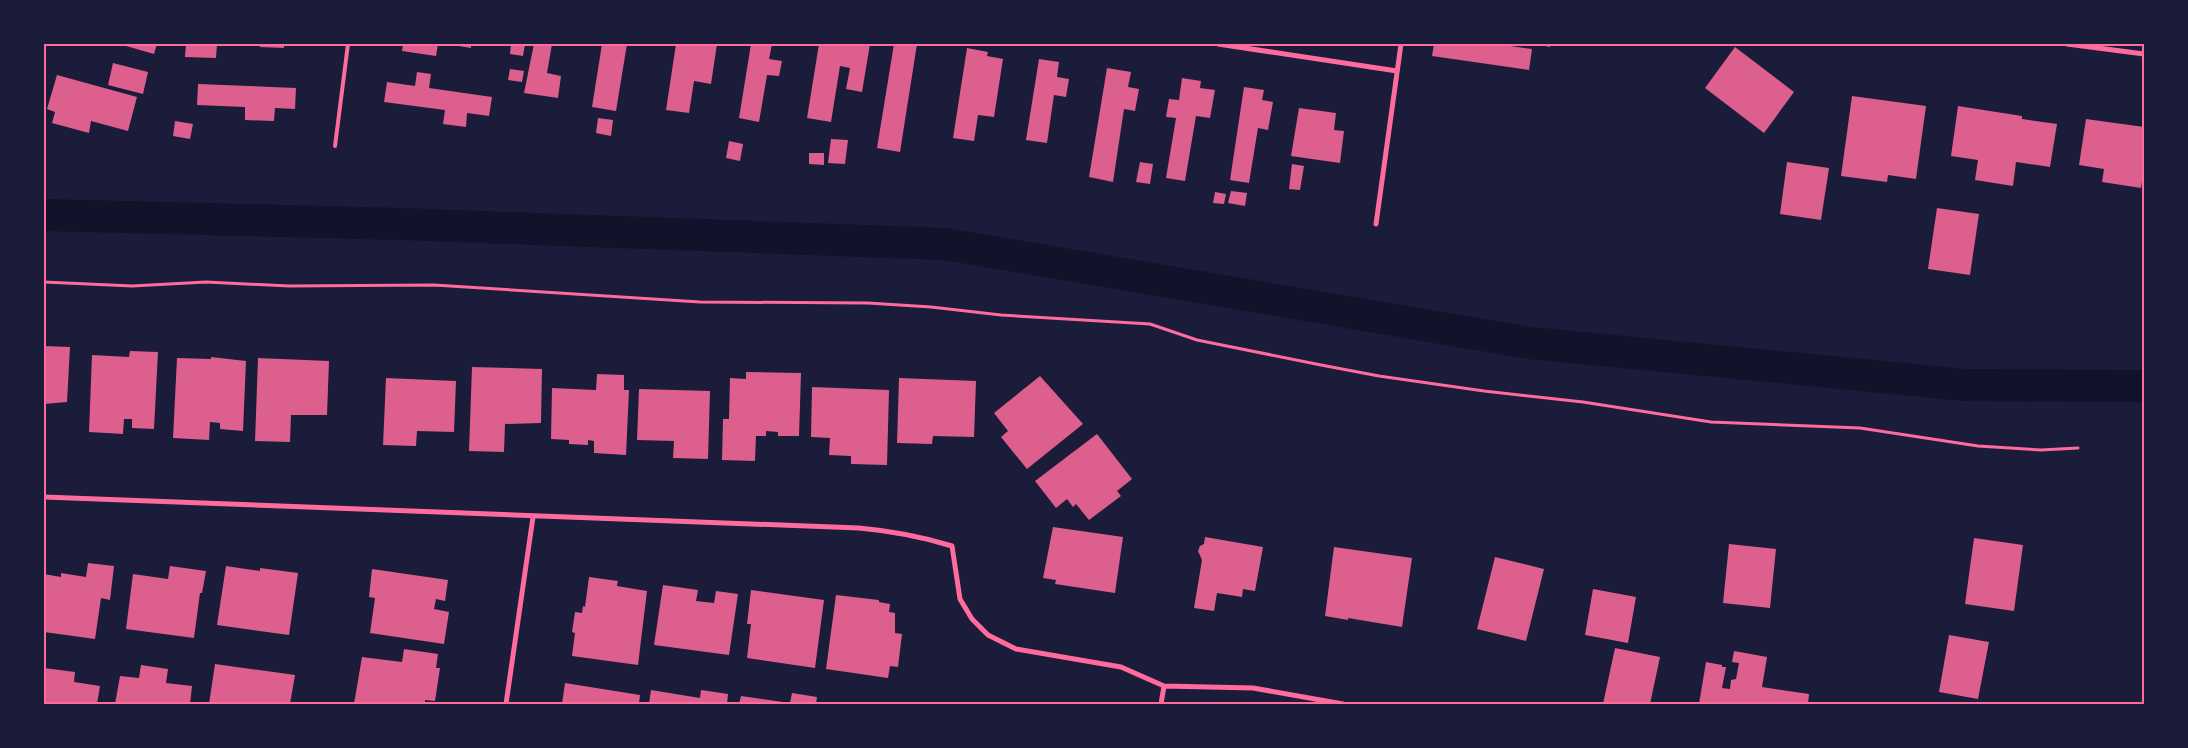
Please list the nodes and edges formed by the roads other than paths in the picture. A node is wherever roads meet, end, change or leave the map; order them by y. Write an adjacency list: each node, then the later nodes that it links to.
1 (348, 44): 7 (lane)
2 (1218, 44): 6 (street)
3 (1401, 44): 6 (street)
4 (2067, 44): 5 (street)
5 (2144, 54)
6 (1397, 70): 8 (street)
7 (335, 146)
8 (1376, 224)
9 (44, 497): 10 (street)
10 (533, 517): 11 (street); 12 (street)
11 (1164, 686): 13 (street); 14 (street)
12 (506, 704)
13 (1161, 704)
14 (1342, 704)

